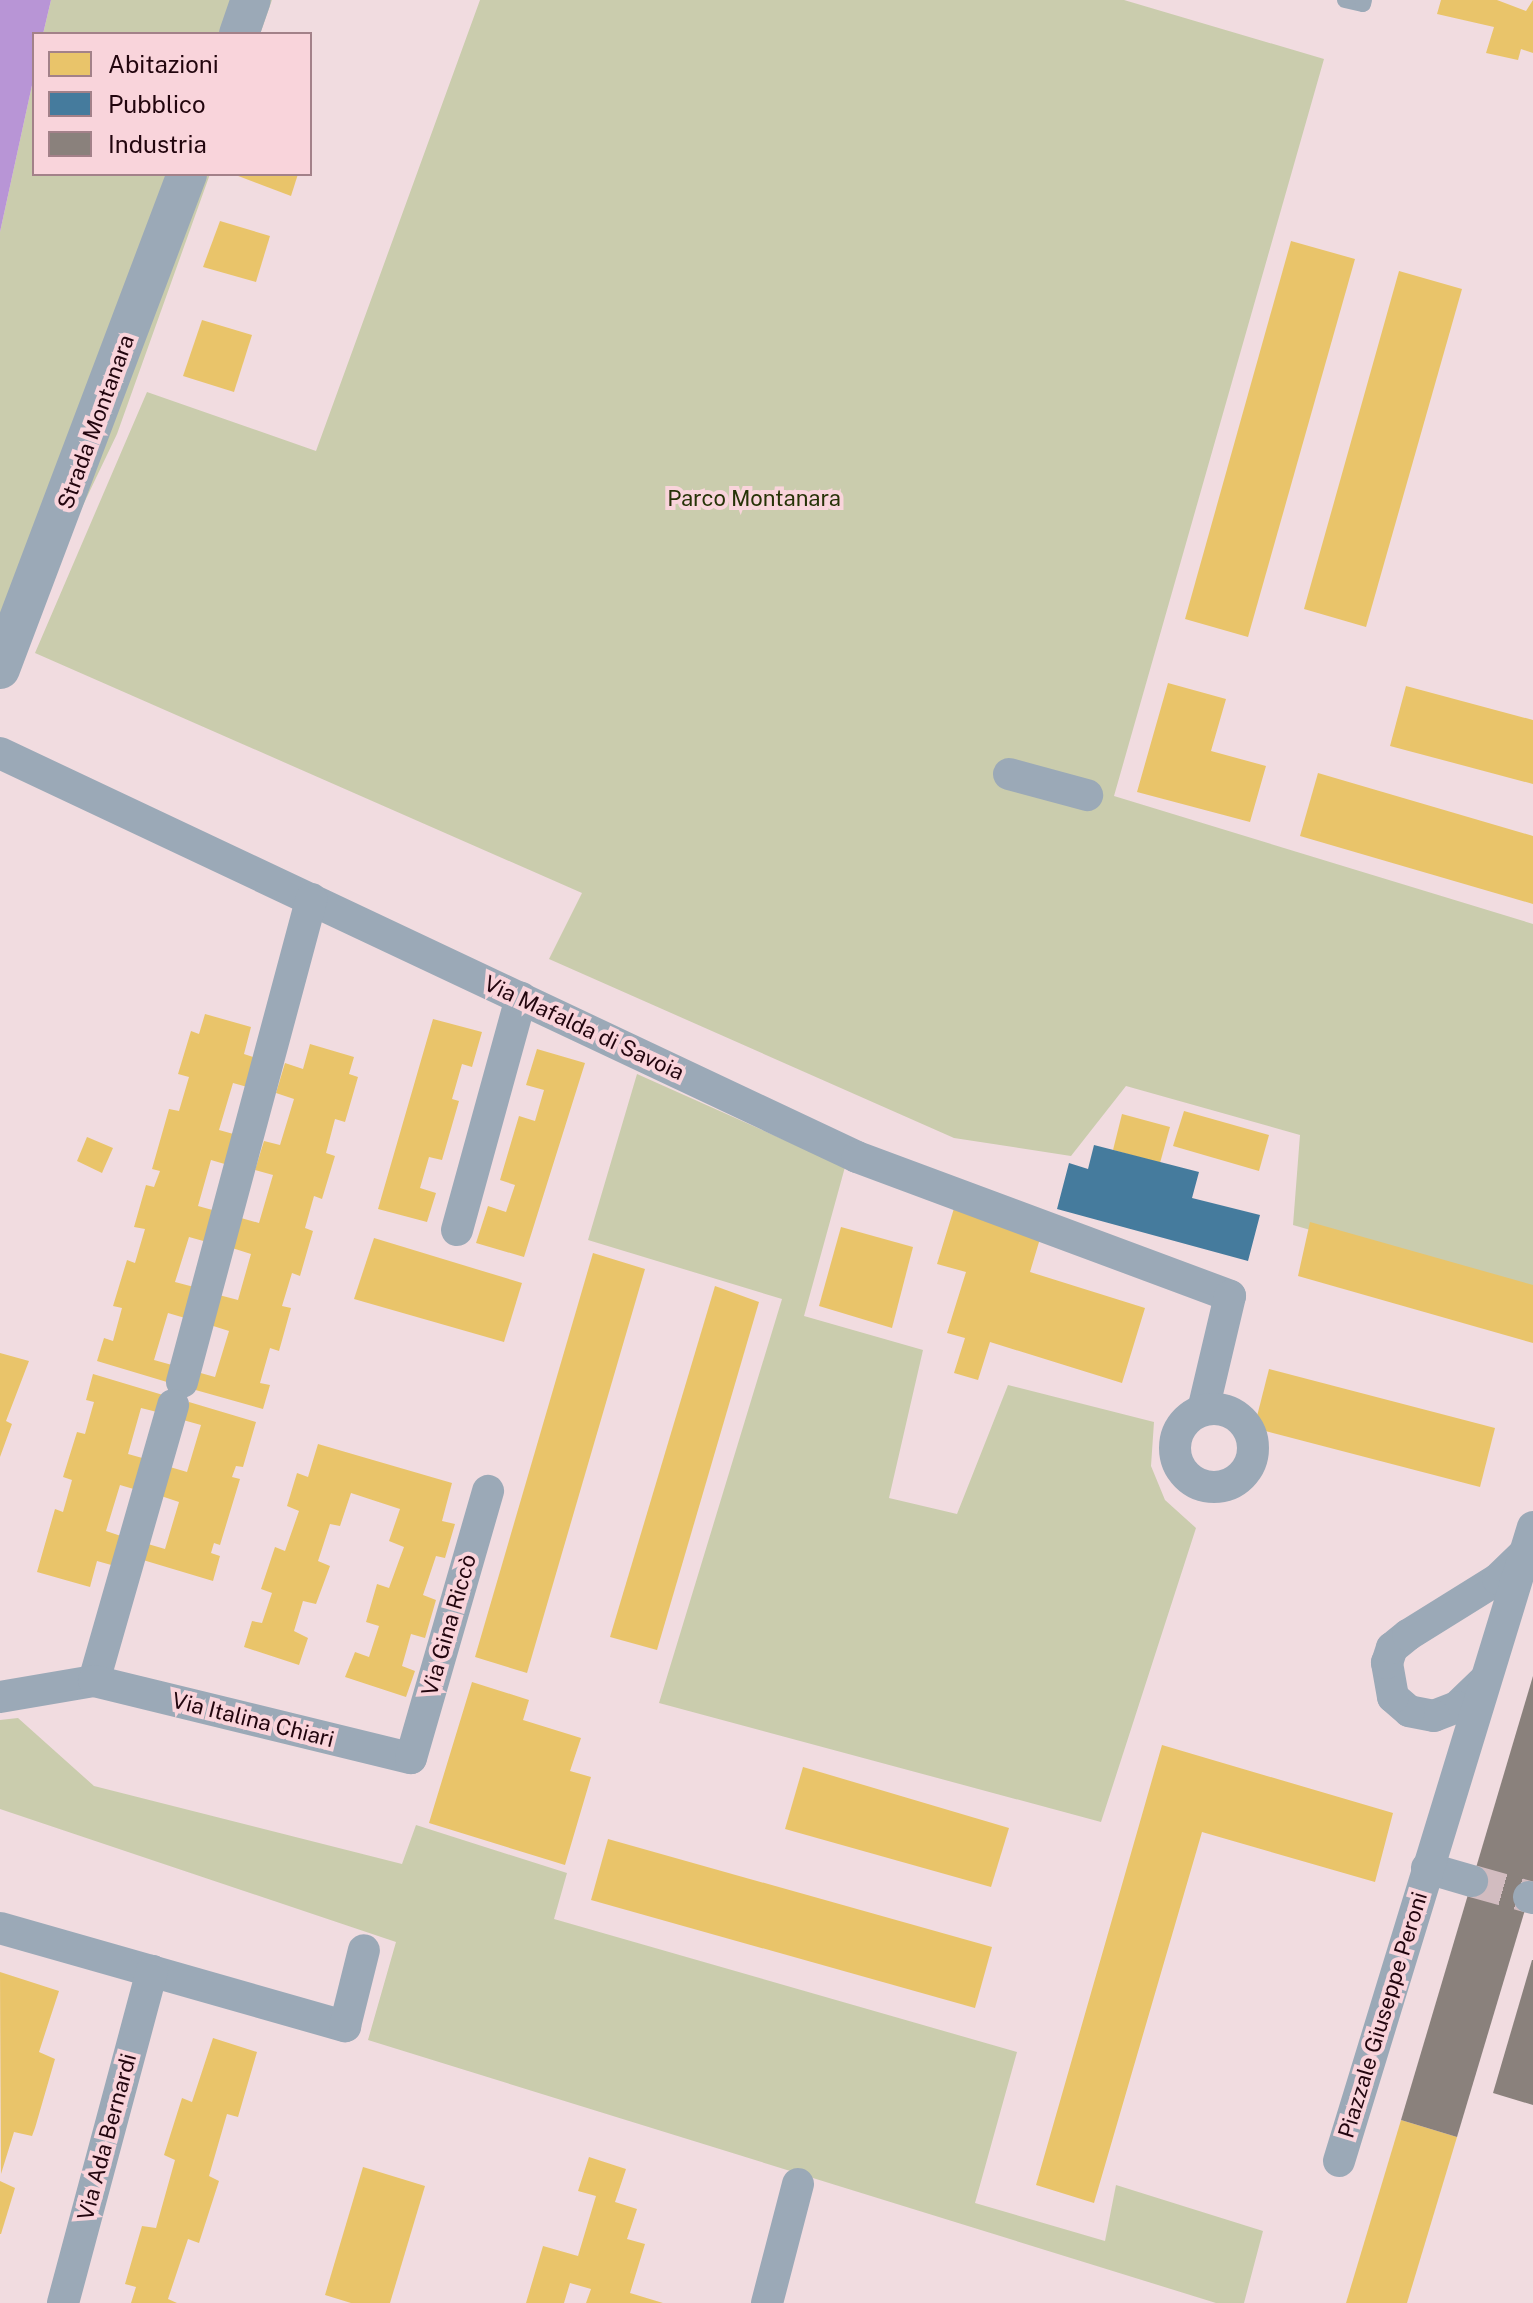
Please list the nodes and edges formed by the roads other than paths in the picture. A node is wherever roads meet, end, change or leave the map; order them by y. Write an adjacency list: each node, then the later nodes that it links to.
1 (251, 0): 4 (street)
2 (1345, 0): 3 (lane)
3 (1364, 0)
4 (240, 32)
5 (186, 176): 6 (street, Strada Montanara)
6 (0, 669)
7 (0, 753): 10 (street, Via Mafalda di Savoia)
8 (1009, 774): 9 (street)
9 (1087, 795)
10 (311, 899): 11 (street, Via Mafalda di Savoia); 17 (street)
11 (521, 998): 12 (street); 13 (street, Via Mafalda di Savoia)
12 (457, 1230)
13 (1203, 1410)
14 (488, 1491): 19 (street, Via Gina Riccò)
15 (1529, 1540): 16 (street, Piazzale Giuseppe Peroni); 16 (street)
16 (1487, 1678): 20 (street, Piazzale Giuseppe Peroni)
17 (94, 1681): 18 (street, Via Italina Chiari); 19 (street, Via Italina Chiari)
18 (0, 1697)
19 (411, 1758)
20 (1427, 1868): 21 (street); 25 (street, Piazzale Giuseppe Peroni)
21 (1472, 1881)
22 (0, 1928): 24 (street)
23 (364, 1950): 24 (street)
24 (152, 1971): 27 (street, Via Ada Bernardi)
25 (1339, 2161)
26 (798, 2184): 28 (street)
27 (63, 2303)
28 (767, 2303)

